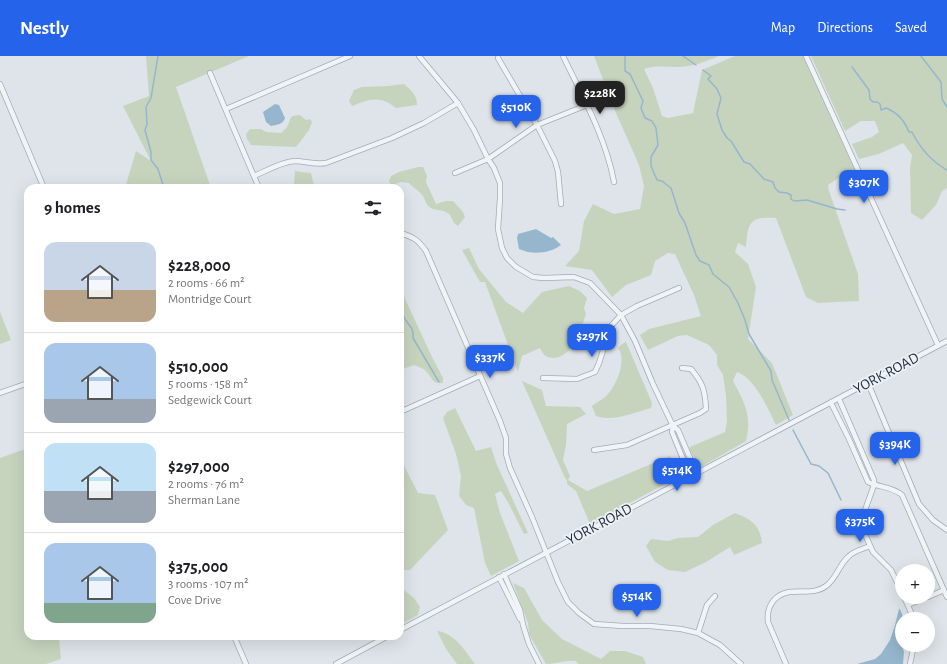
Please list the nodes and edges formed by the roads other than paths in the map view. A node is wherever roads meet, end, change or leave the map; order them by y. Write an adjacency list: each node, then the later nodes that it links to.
1 (350, 56): 10 (street)
2 (419, 56): 8 (street)
3 (563, 56): 9 (street)
4 (806, 56): 23 (street)
5 (498, 58): 11 (street)
6 (210, 73): 10 (street)
7 (0, 84): 16 (street)
8 (458, 103): 12 (street); 14 (street)
9 (587, 105): 11 (street); 15 (street)
10 (226, 109): 14 (street)
11 (537, 125): 12 (street); 18 (street)
12 (488, 159): 13 (street); 21 (street)
13 (455, 173)
14 (254, 176): 17 (street)
15 (614, 182)
16 (42, 184)
17 (257, 184)
18 (561, 204)
19 (404, 234): 25 (street)
20 (679, 288): 21 (street)
21 (621, 315): 26 (street); 33 (street)
22 (947, 341): 23 (street, YORK ROAD)
23 (938, 346): 27 (street, YORK ROAD)
24 (682, 368): 33 (street)
25 (480, 376): 32 (street); 40 (street)
26 (544, 378)
27 (868, 383): 30 (street, YORK ROAD); 38 (street)
28 (24, 384): 29 (street)
29 (0, 393)
30 (839, 399): 31 (street, YORK ROAD); 37 (street)
31 (831, 403): 35 (street, YORK ROAD); 37 (street)
32 (404, 410)
33 (673, 426): 34 (street); 35 (street); 36 (street)
34 (594, 450)
35 (696, 472): 36 (street, YORK ROAD)
36 (690, 476): 40 (street, YORK ROAD)
37 (874, 485): 39 (street); 44 (street)
38 (947, 530)
39 (870, 546): 43 (street); 60 (street)
40 (546, 553): 41 (street, YORK ROAD); 52 (street)
41 (504, 574): 42 (street, YORK ROAD); 50 (street)
42 (499, 577): 50 (street); 51 (street, YORK ROAD)
43 (895, 578)
44 (944, 590): 45 (street); 47 (street)
45 (935, 594)
46 (715, 596): 52 (street)
47 (947, 597)
48 (908, 605): 49 (street)
49 (911, 612)
50 (523, 625): 58 (street)
51 (404, 628)
52 (698, 633): 59 (street)
53 (236, 640): 56 (street)
54 (381, 640): 57 (street)
55 (913, 652): 61 (street)
56 (246, 664)
57 (336, 664)
58 (539, 664)
59 (741, 664)
60 (786, 664)
61 (910, 664)

